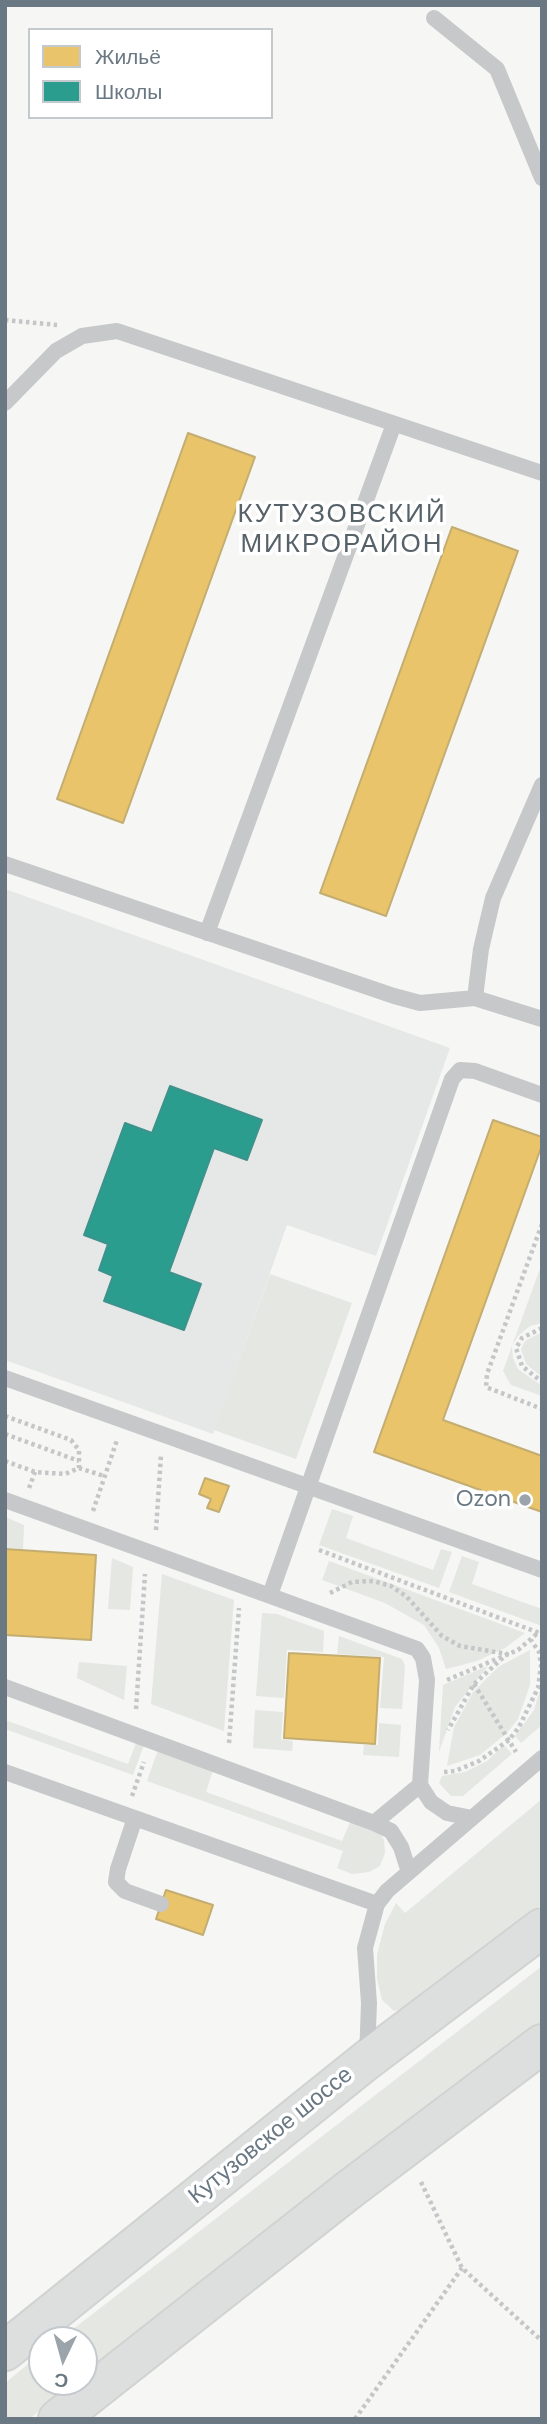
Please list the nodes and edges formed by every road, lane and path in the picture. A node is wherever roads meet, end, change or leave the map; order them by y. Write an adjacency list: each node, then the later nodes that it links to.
1 (434, 18): 2 (lane)
2 (542, 178)
3 (5, 403): 4 (lane)
4 (394, 424): 5 (lane); 8 (lane)
5 (542, 473)
6 (542, 785): 9 (lane)
7 (5, 864): 8 (lane)
8 (207, 933): 9 (lane)
9 (475, 998): 10 (lane)
10 (542, 1018)
11 (542, 1095): 25 (lane)
12 (542, 1224): 16 (path)
13 (542, 1328): 15 (path)
14 (5, 1378): 25 (lane)
15 (542, 1381)
16 (542, 1409)
17 (5, 1416): 22 (path)
18 (5, 1434): 22 (path)
19 (118, 1436): 24 (path)
20 (161, 1455): 29 (path)
21 (5, 1461): 23 (path)
22 (79, 1461): 23 (path)
23 (79, 1468): 24 (path)
24 (104, 1476): 27 (path)
25 (308, 1486): 30 (lane); 32 (lane)
26 (5, 1500): 27 (lane)
27 (87, 1529): 29 (lane)
28 (319, 1550): 34 (path)
29 (150, 1557): 32 (lane); 40 (path)
30 (542, 1570)
31 (240, 1595): 44 (path)
32 (270, 1595): 33 (lane)
33 (315, 1610): 36 (path); 49 (lane)
34 (540, 1633): 35 (path)
35 (531, 1640): 36 (path); 42 (path)
36 (507, 1654): 37 (path); 38 (path)
37 (442, 1682)
38 (474, 1684): 41 (path); 42 (path)
39 (5, 1687): 43 (lane)
40 (136, 1709)
41 (446, 1734)
42 (509, 1740): 45 (path); 47 (path)
43 (151, 1741): 50 (path); 52 (lane)
44 (229, 1743)
45 (517, 1752)
46 (542, 1758): 51 (lane)
47 (440, 1764)
48 (5, 1772): 50 (lane)
49 (420, 1786): 51 (lane); 52 (lane)
50 (130, 1817): 54 (lane); 55 (lane)
51 (472, 1818): 53 (lane)
52 (374, 1823): 53 (lane)
53 (409, 1872): 55 (lane)
54 (162, 1904)
55 (377, 1904): 58 (lane)
56 (542, 1927): 58 (main road, Кутузовское шоссе)
57 (542, 2044): 63 (main road)
58 (367, 2060): 62 (main road, Кутузовское шоссе)
59 (421, 2182): 60 (path)
60 (462, 2268): 61 (path); 64 (path)
61 (542, 2341)
62 (5, 2351)
63 (58, 2419)
64 (355, 2419)

